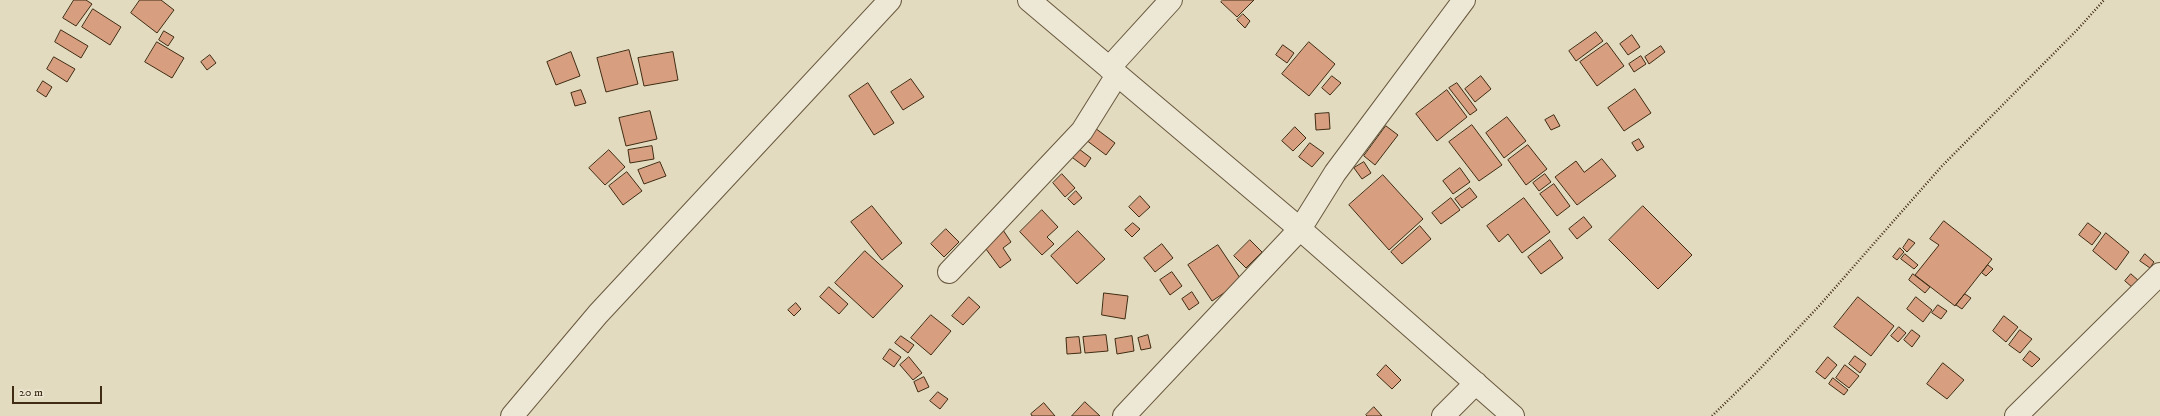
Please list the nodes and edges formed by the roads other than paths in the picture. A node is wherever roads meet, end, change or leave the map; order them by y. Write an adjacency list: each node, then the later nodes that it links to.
1 (890, 0): 10 (street)
2 (1029, 0): 5 (street)
3 (1171, 0): 5 (street)
4 (1464, 0): 6 (street)
5 (1113, 71): 6 (street); 7 (street)
6 (1300, 229): 9 (street); 11 (street)
7 (949, 272)
8 (2160, 274): 14 (street)
9 (1476, 383): 12 (street); 13 (street)
10 (512, 416)
11 (1124, 416)
12 (1443, 416)
13 (1513, 416)
14 (2016, 416)

